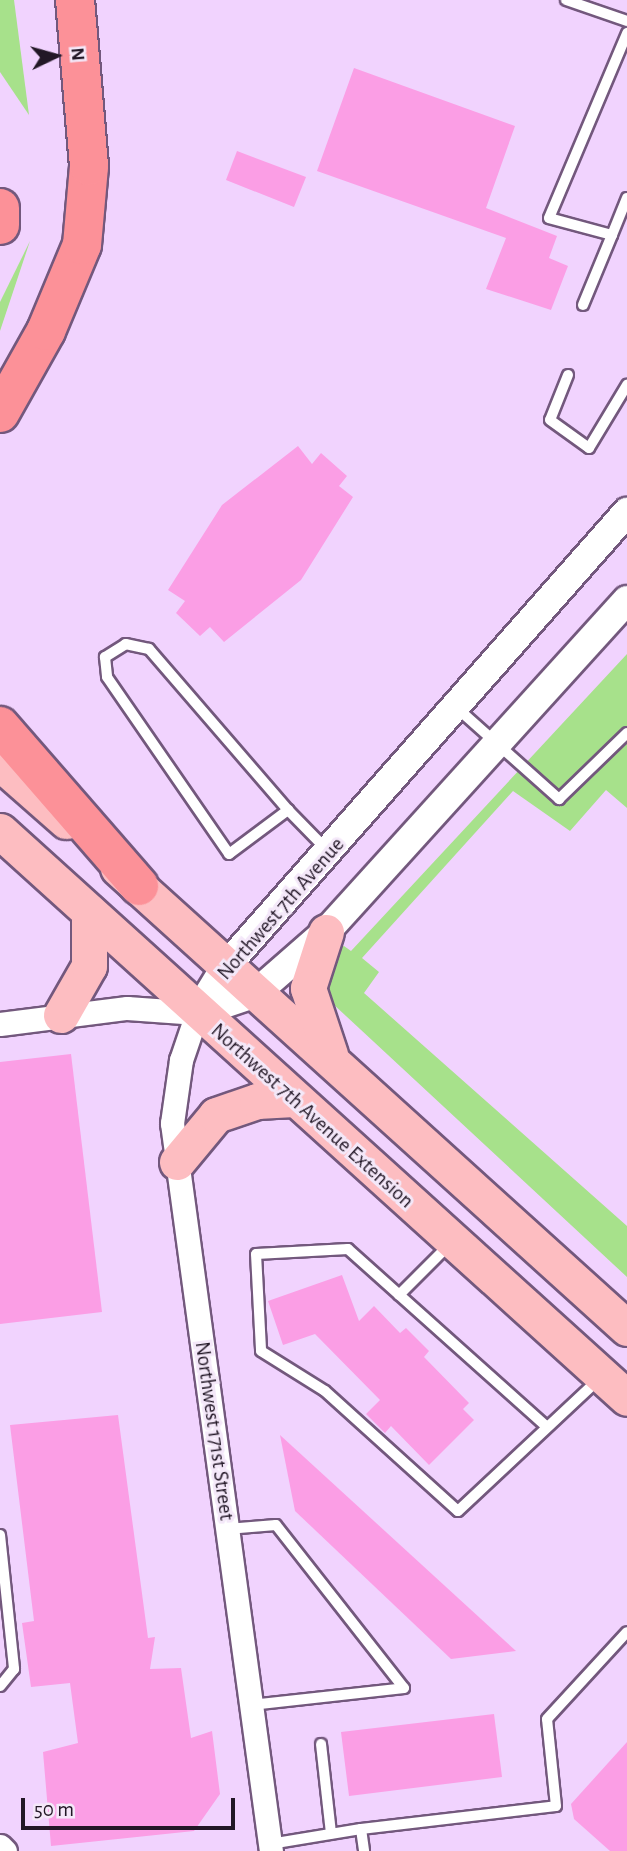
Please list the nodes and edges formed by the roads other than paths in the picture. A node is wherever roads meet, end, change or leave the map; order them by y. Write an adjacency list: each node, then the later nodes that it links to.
1 (75, 0): 10 (highway)
2 (566, 0): 3 (lane)
3 (627, 21)
4 (627, 33): 8 (lane)
5 (627, 198): 8 (lane)
6 (0, 208): 7 (highway)
7 (0, 225)
8 (612, 236): 9 (lane)
9 (583, 305)
10 (46, 331): 12 (highway); 14 (highway)
11 (568, 375): 13 (lane)
12 (0, 377)
13 (627, 385)
14 (0, 413)
15 (627, 512): 17 (street, Northwest 7th Avenue)
16 (627, 600): 20 (street, Northwest 7th Avenue)
17 (457, 708): 20 (lane); 24 (street, Northwest 7th Avenue)
18 (0, 726): 25 (highway)
19 (626, 736): 20 (lane)
20 (498, 744): 27 (street, Northwest 7th Avenue)
21 (0, 763): 25 (main road)
22 (288, 810): 22 (lane); 24 (lane)
23 (0, 831): 26 (main road, Northwest 7th Avenue Extension)
24 (330, 853): 28 (street, Northwest 7th Avenue)
25 (139, 886): 28 (main road)
26 (89, 912): 30 (main road, Northwest 7th Avenue Extension); 31 (main road)
27 (326, 932): 29 (street, Northwest 7th Avenue); 33 (main road)
28 (226, 966): 29 (main road); 30 (street, Northwest 7th Avenue)
29 (256, 993): 30 (street, Northwest 7th Avenue); 33 (main road)
30 (197, 1013): 31 (street); 34 (main road, Northwest 7th Avenue Extension); 35 (street, Northwest 171st Street)
31 (61, 1015): 32 (street)
32 (0, 1024)
33 (334, 1063): 38 (main road)
34 (294, 1099): 35 (main road); 36 (main road, Northwest 7th Avenue Extension)
35 (177, 1162): 41 (street, Northwest 171st Street)
36 (453, 1241): 37 (lane); 39 (main road, Northwest 7th Avenue Extension)
37 (399, 1295): 40 (lane); 40 (lane)
38 (627, 1328)
39 (615, 1387): 40 (lane)
40 (547, 1427)
41 (227, 1529): 45 (street, Northwest 171st Street); 45 (lane)
42 (0, 1535): 44 (lane)
43 (627, 1632): 47 (lane)
44 (0, 1686)
45 (251, 1705): 50 (street, Northwest 171st Street)
46 (321, 1744): 48 (lane)
47 (361, 1829): 48 (lane); 52 (lane)
48 (331, 1833): 50 (lane)
49 (0, 1846): 51 (street)
50 (270, 1847)
51 (5, 1851)
52 (364, 1851)

